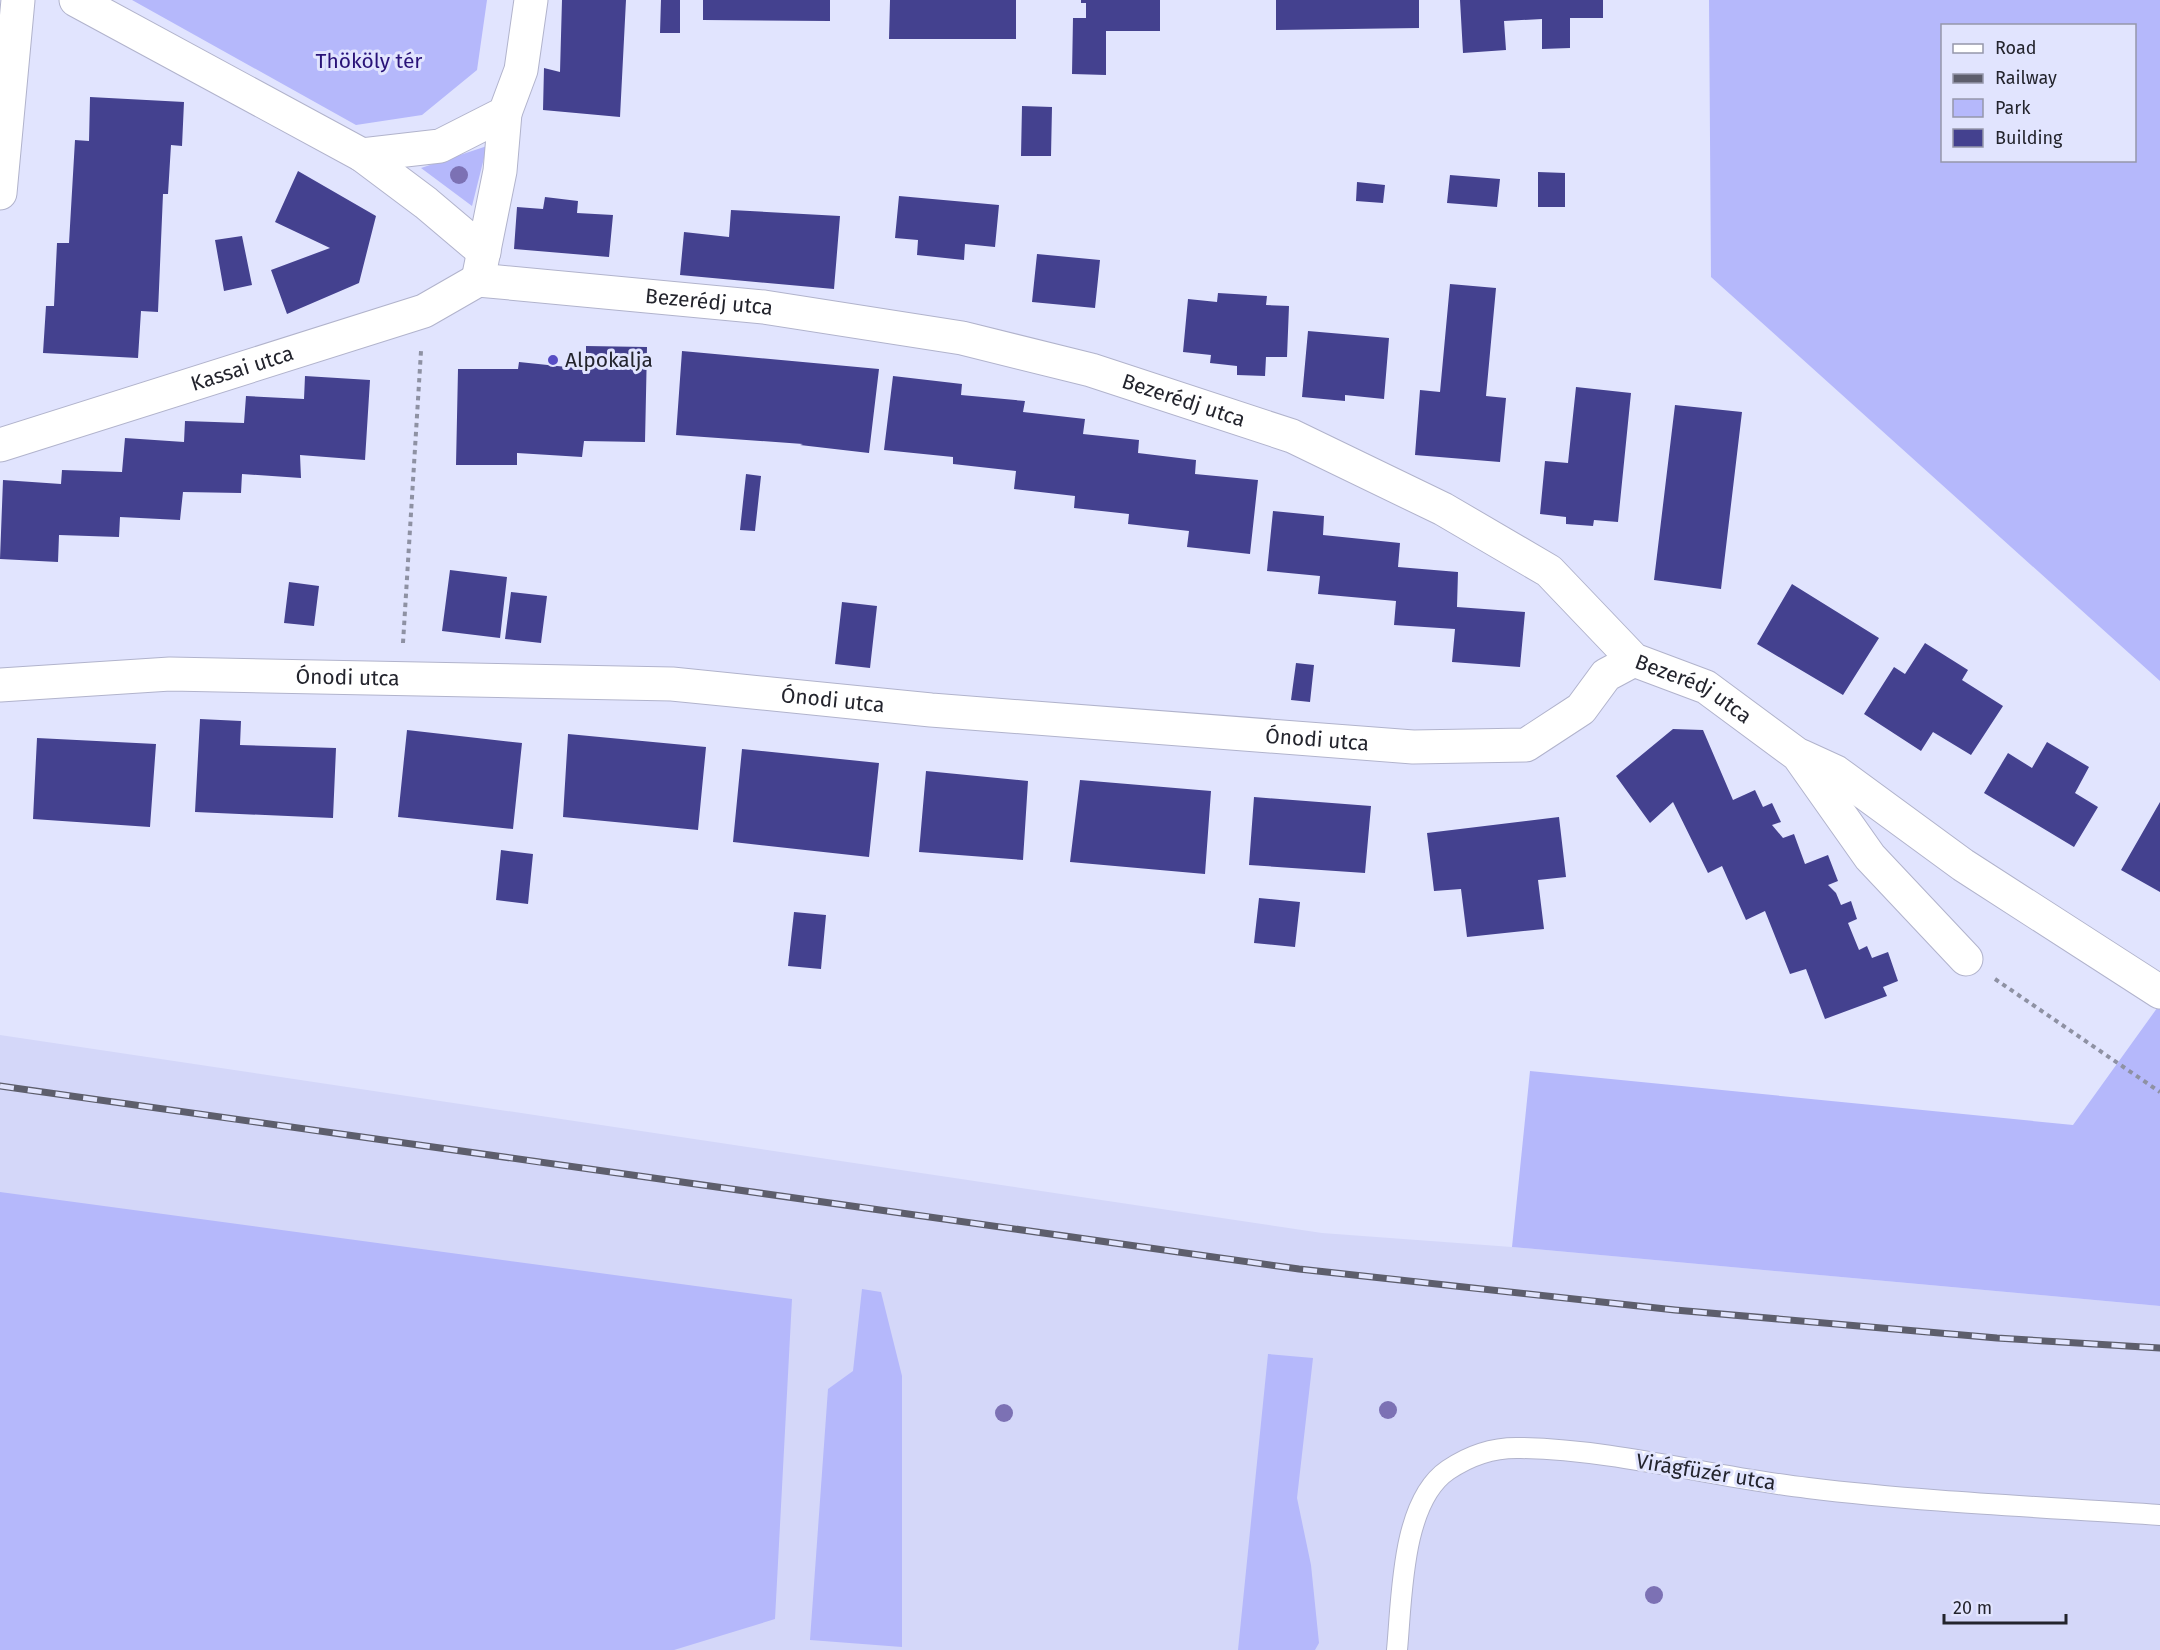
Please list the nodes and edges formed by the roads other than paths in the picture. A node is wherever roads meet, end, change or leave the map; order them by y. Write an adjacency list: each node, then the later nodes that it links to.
1 (18, 0): 6 (street)
2 (76, 0): 5 (street)
3 (531, 0): 4 (street)
4 (505, 112): 5 (street); 7 (street)
5 (362, 155): 7 (street)
6 (0, 194)
7 (481, 266): 8 (street, Kassai utca); 9 (street, Bezerédj utca)
8 (0, 445)
9 (1634, 660): 10 (street, Ónodi utca); 11 (street, Bezerédj utca)
10 (0, 685)
11 (1798, 754): 12 (street, Bezerédj utca); 13 (street, Bezerédj utca)
12 (1966, 959)
13 (2160, 992)
14 (2160, 1515): 15 (lane, Virágfüzér utca)
15 (1397, 1650)

